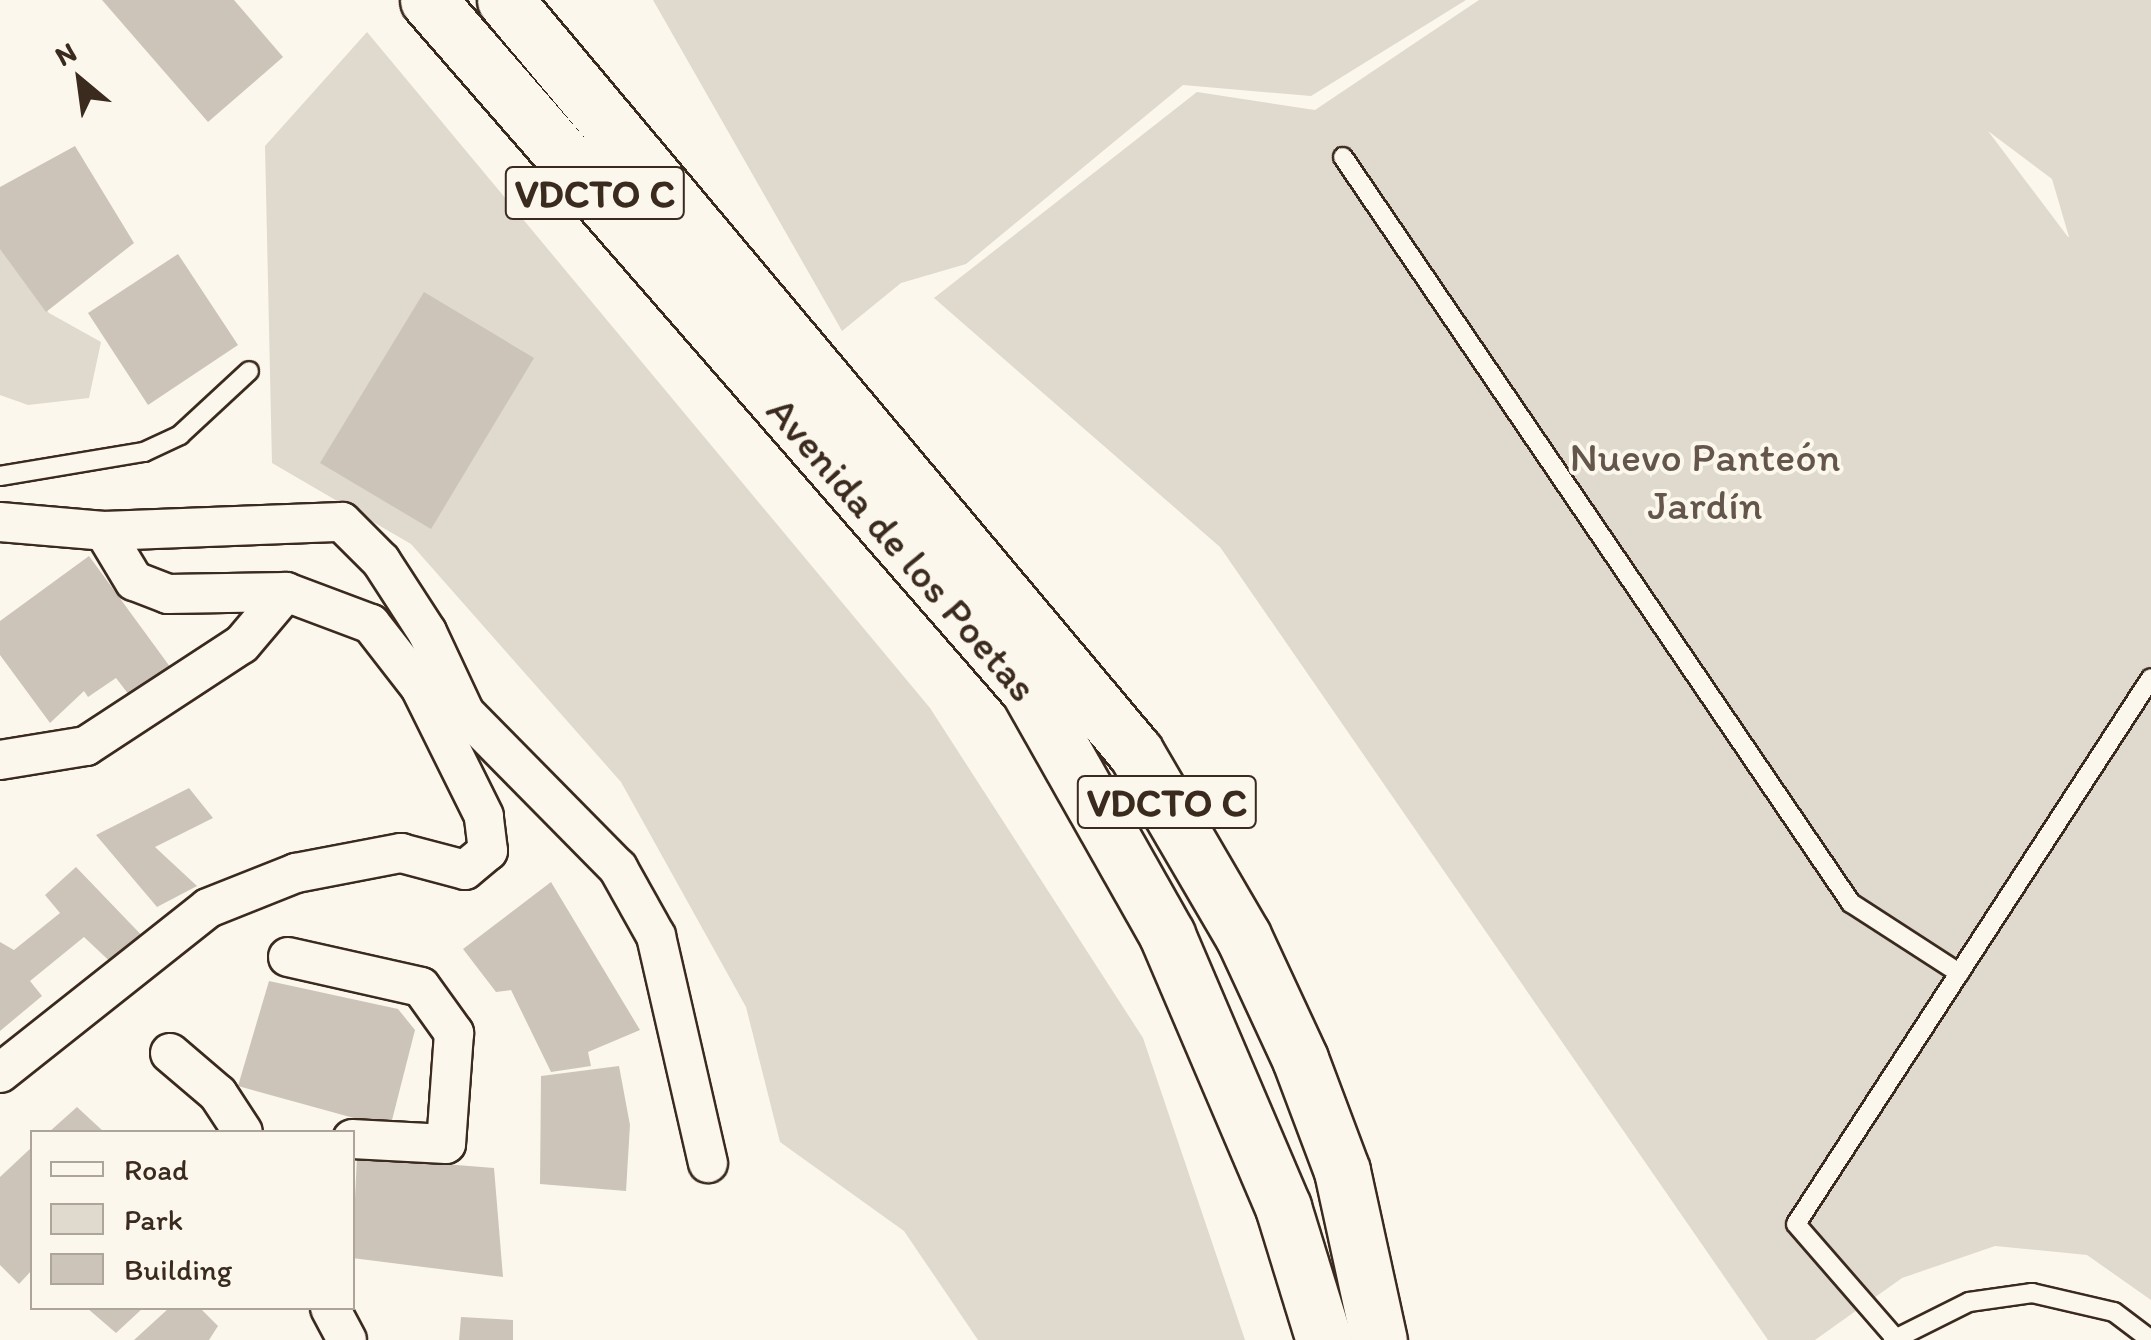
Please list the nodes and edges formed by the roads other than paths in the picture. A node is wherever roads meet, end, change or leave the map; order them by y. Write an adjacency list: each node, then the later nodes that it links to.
1 (428, 0): 24 (highway, Avenida de los Poetas / VDCTO C)
2 (505, 0): 20 (highway, Avenida de los Poetas / VDCTO C)
3 (1343, 156): 12 (lane)
4 (249, 371): 5 (lane)
5 (0, 476)
6 (0, 522): 7 (street)
7 (104, 531): 8 (street); 17 (street)
8 (286, 592): 10 (street); 14 (street)
9 (2151, 678): 12 (lane)
10 (0, 760)
11 (288, 957): 16 (street)
12 (1959, 973): 21 (lane)
13 (170, 1053): 15 (street)
14 (0, 1073)
15 (242, 1130)
16 (355, 1139)
17 (708, 1163)
18 (331, 1310): 22 (street)
19 (352, 1310): 23 (street)
20 (1379, 1338)
21 (1895, 1339): 25 (lane)
22 (347, 1340)
23 (359, 1340)
24 (1324, 1340)
25 (2151, 1340)

